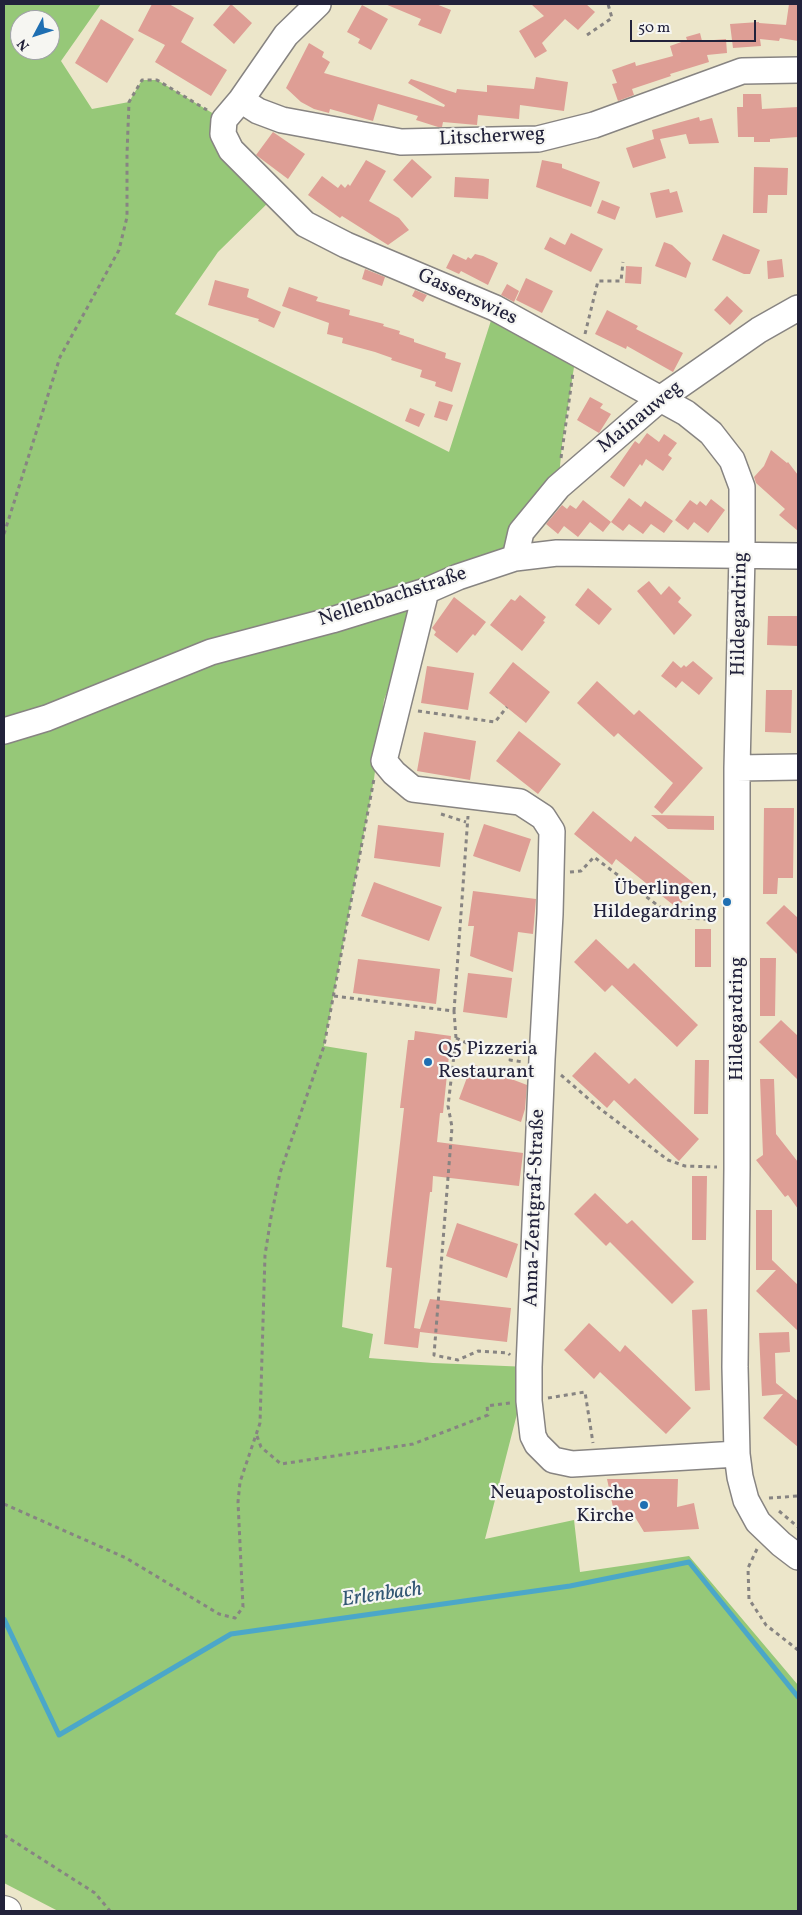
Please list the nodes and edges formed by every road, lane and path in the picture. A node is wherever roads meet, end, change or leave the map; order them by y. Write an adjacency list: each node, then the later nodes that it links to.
1 (318, 4): 5 (street)
2 (608, 4): 3 (path)
3 (587, 35)
4 (798, 70): 5 (street, Litscherweg)
5 (241, 100): 6 (street)
6 (224, 120): 9 (street, Gasserswies); 13 (path)
7 (623, 262): 9 (path)
8 (798, 308): 10 (street, Mainauweg)
9 (576, 354): 10 (street, Gasserswies); 12 (path)
10 (660, 399): 11 (street, Gasserswies); 12 (street, Mainauweg)
11 (732, 460): 14 (street, Hildegardring)
12 (558, 487): 16 (street, Mainauweg)
13 (4, 534)
14 (742, 555): 15 (street, Nellenbachstraße); 16 (street, Nellenbachstraße); 23 (street, Hildegardring)
15 (798, 556)
16 (515, 558): 17 (street, Nellenbachstraße)
17 (426, 591): 18 (street); 20 (street, Nellenbachstraße)
18 (397, 707): 19 (path); 21 (street)
19 (507, 707)
20 (4, 731)
21 (384, 761): 27 (path); 30 (street, Anna-Zentgraf-Straße)
22 (798, 767): 23 (street)
23 (738, 768): 26 (street, Hildegardring)
24 (466, 822): 28 (path)
25 (581, 871): 26 (path)
26 (738, 922): 31 (street, Hildegardring)
27 (334, 996): 28 (path); 34 (path)
28 (454, 1011): 29 (path)
29 (456, 1038): 30 (path); 32 (path)
30 (533, 1061): 31 (path); 32 (street, Anna-Zentgraf-Straße)
31 (737, 1168): 35 (street, Hildegardring)
32 (529, 1367): 33 (street, Anna-Zentgraf-Straße)
33 (529, 1401): 34 (path); 36 (street, Anna-Zentgraf-Straße); 36 (path)
34 (256, 1436): 39 (path)
35 (737, 1454): 36 (street, Anna-Zentgraf-Straße); 38 (street, Hildegardring)
36 (595, 1462)
37 (798, 1496): 38 (path)
38 (757, 1499): 40 (path); 44 (street, Hildegardring)
39 (4, 1504)
40 (771, 1505)
41 (778, 1510): 42 (path)
42 (798, 1527)
43 (765, 1552): 45 (path)
44 (798, 1557)
45 (798, 1650)
46 (4, 1835): 47 (path)
47 (110, 1911)

